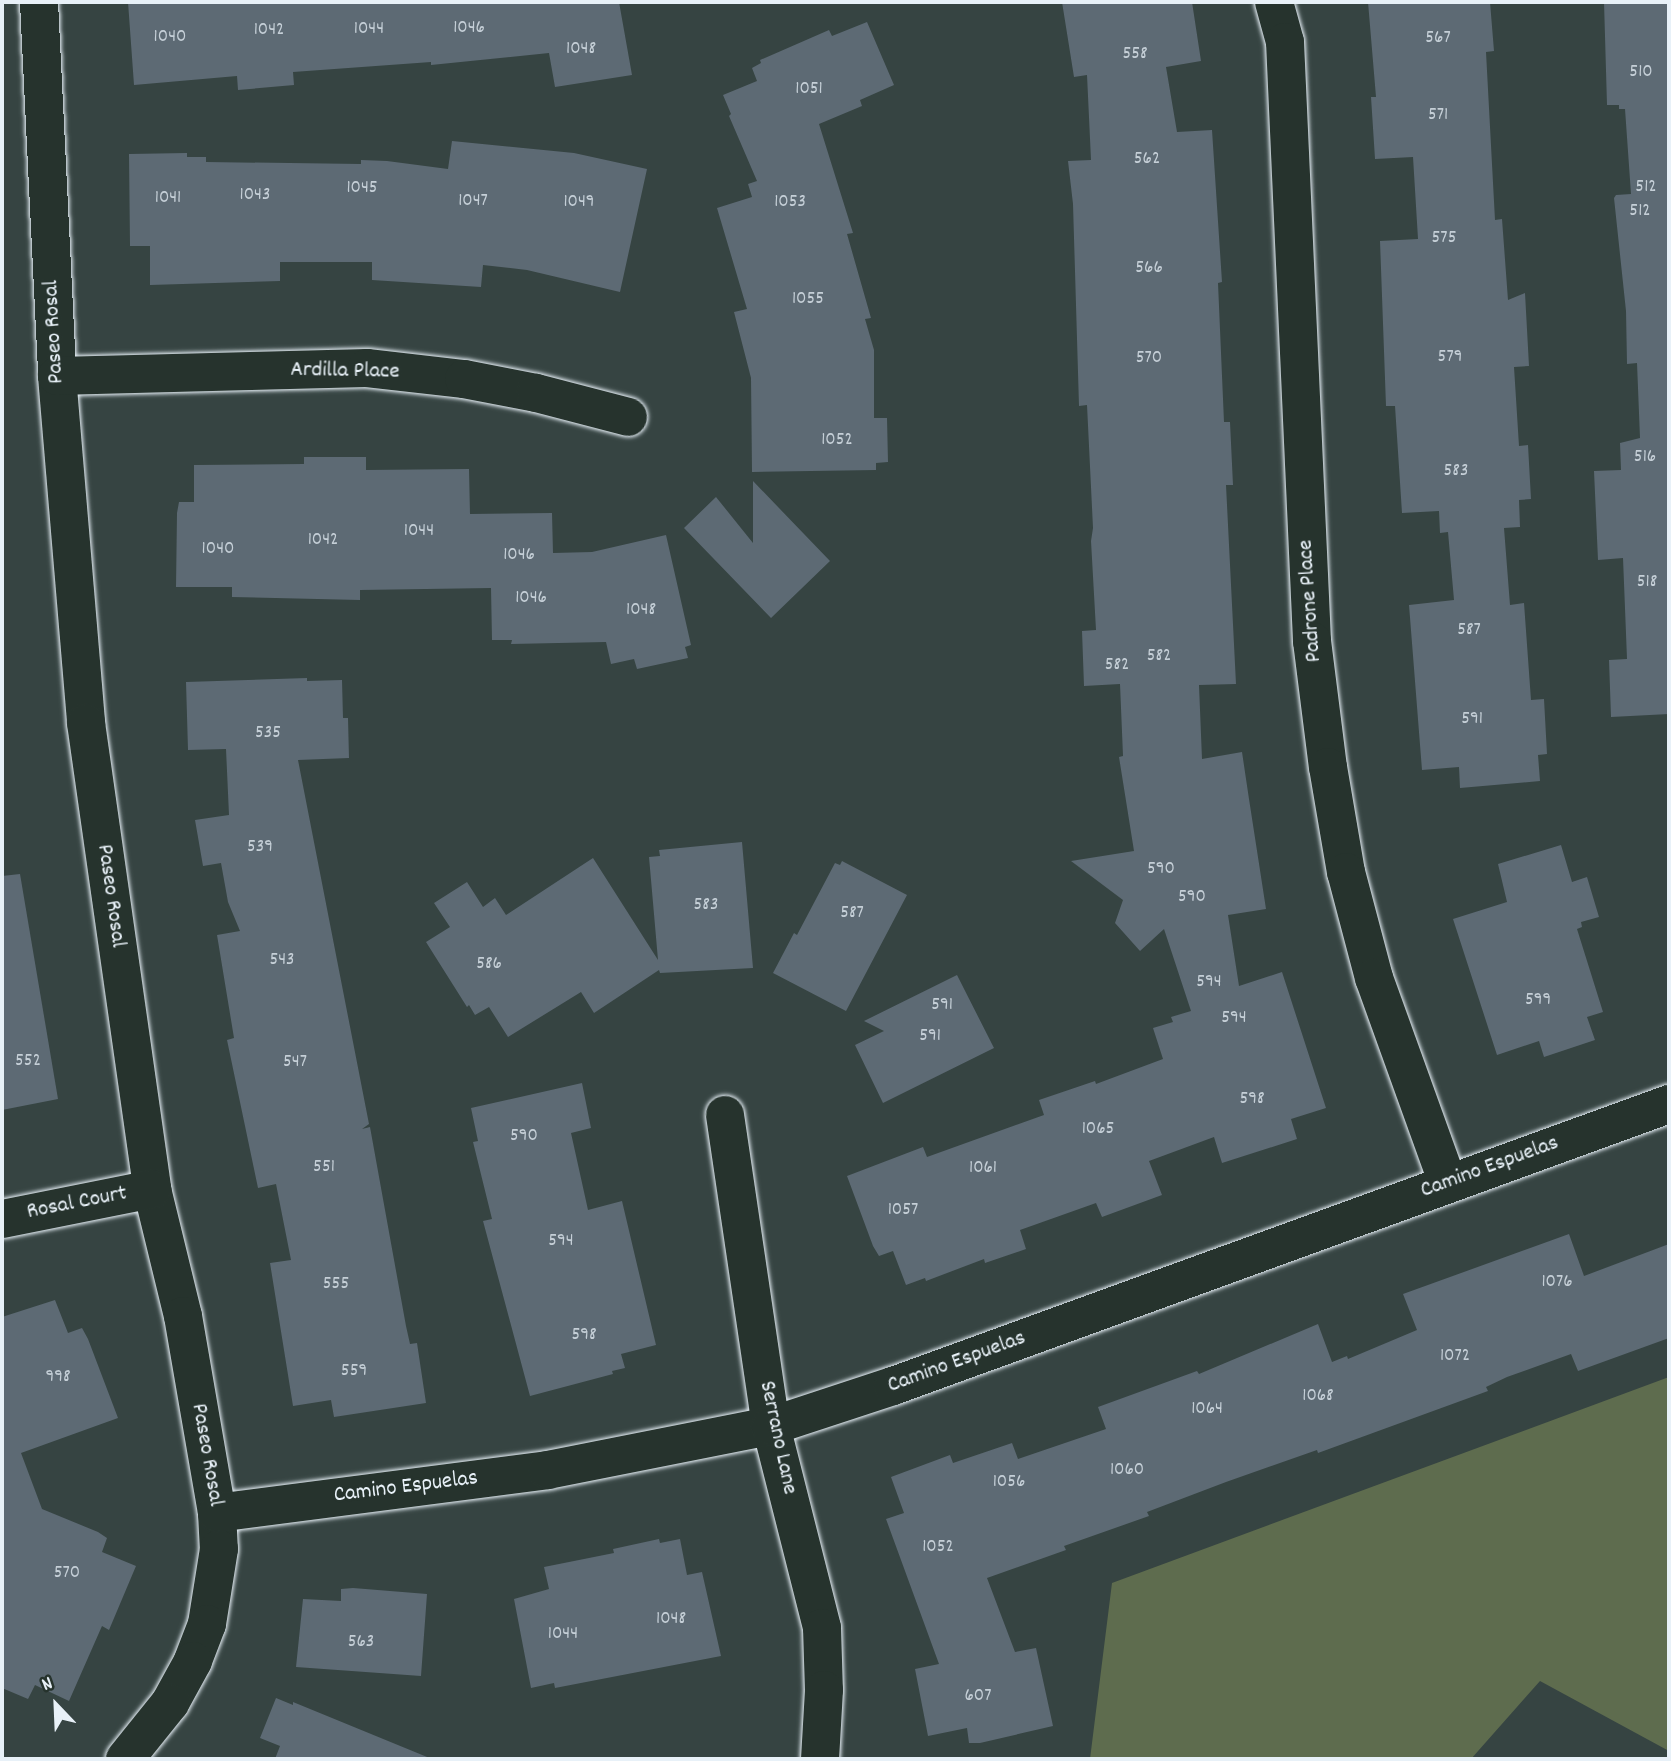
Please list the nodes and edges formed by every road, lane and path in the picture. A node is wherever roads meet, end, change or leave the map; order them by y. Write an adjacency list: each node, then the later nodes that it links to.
1 (39, 2): 3 (street, Paseo Rosal)
2 (1274, 2): 7 (street, Padrone Place)
3 (57, 376): 4 (street, Ardilla Place); 8 (street, Paseo Rosal)
4 (628, 417)
5 (1669, 1104): 7 (street, Camino Espuelas)
6 (725, 1115): 10 (street, Serrano Lane)
7 (1448, 1183): 10 (street, Camino Espuelas)
8 (152, 1189): 9 (street, Rosal Court); 11 (street, Paseo Rosal)
9 (2, 1219)
10 (771, 1426): 11 (street, Camino Espuelas); 13 (street, Serrano Lane)
11 (217, 1513): 12 (street, Paseo Rosal)
12 (125, 1759)
13 (820, 1759)

